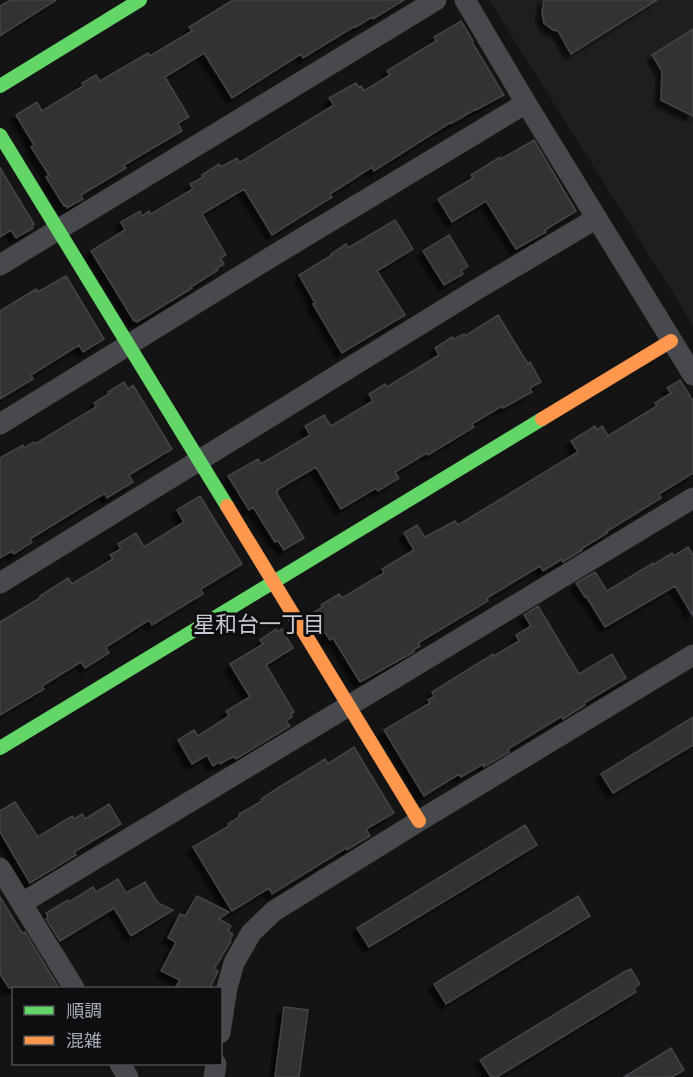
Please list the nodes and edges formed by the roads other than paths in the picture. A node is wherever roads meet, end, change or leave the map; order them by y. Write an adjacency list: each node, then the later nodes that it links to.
1 (140, 0): 4 (street)
2 (436, 0): 8 (street)
3 (465, 0): 5 (street)
4 (0, 86)
5 (526, 103): 7 (street); 11 (street)
6 (0, 135): 8 (street)
7 (597, 218): 10 (street); 14 (street)
8 (58, 230): 9 (street); 11 (street)
9 (0, 266)
10 (671, 341): 12 (street); 16 (street)
11 (128, 344): 13 (street); 14 (street)
12 (693, 375)
13 (0, 424)
14 (199, 460): 16 (street); 17 (street)
15 (693, 498): 19 (street)
16 (273, 581): 19 (street); 20 (street)
17 (0, 583)
18 (693, 655): 21 (street)
19 (348, 707): 21 (street); 23 (street)
20 (0, 748)
21 (419, 821): 25 (street)
22 (0, 868): 23 (street)
23 (22, 903): 24 (street)
24 (73, 987)
25 (222, 1020)

